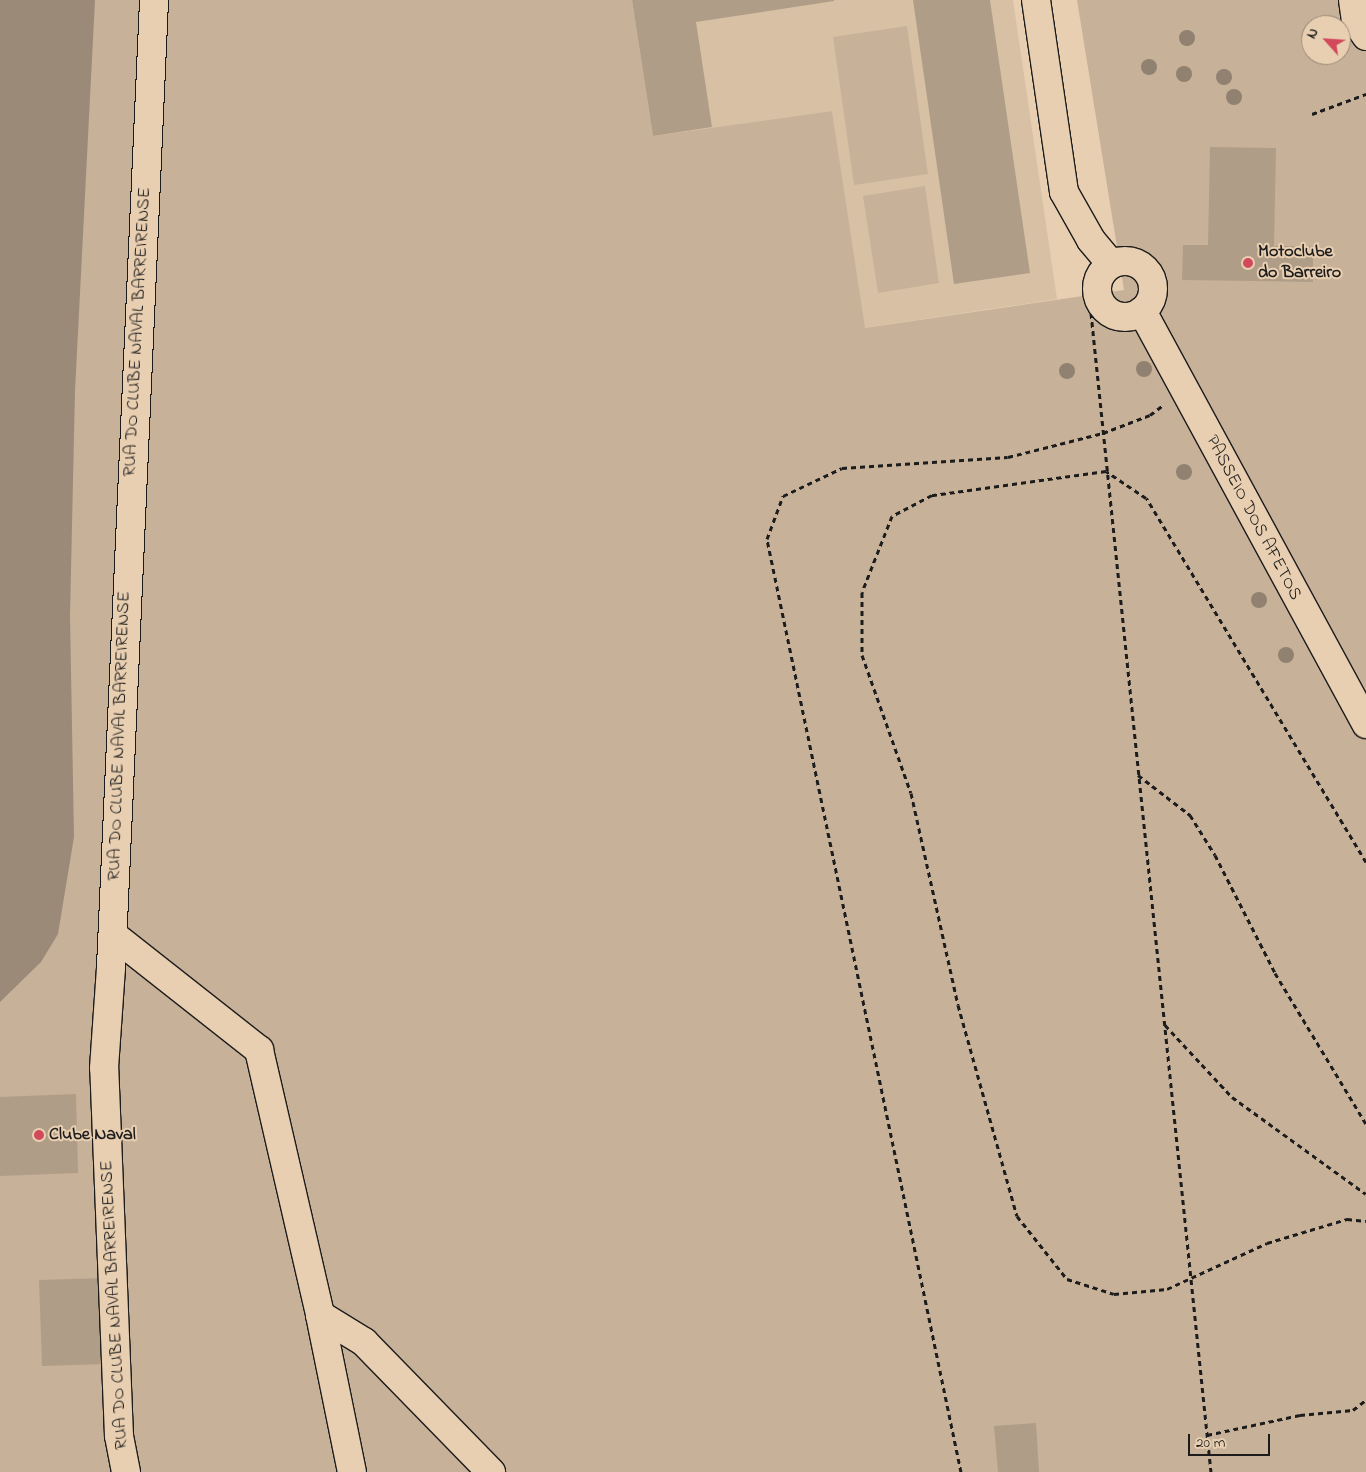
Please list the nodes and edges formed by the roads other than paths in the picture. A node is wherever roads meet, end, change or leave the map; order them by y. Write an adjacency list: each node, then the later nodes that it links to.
1 (154, 0): 8 (street, RUA DO CLUBE NAVAL BARREIRENSE)
2 (1036, 0): 5 (street)
3 (1353, 0): 4 (street)
4 (1366, 36)
5 (1111, 264): 6 (street); 6 (street)
6 (1142, 311): 7 (street, PASSEIO DOS AFETOS)
7 (1366, 724)
8 (113, 935): 9 (street); 10 (street, RUA DO CLUBE NAVAL BARREIRENSE)
9 (320, 1314): 11 (street); 12 (street)
10 (126, 1472)
11 (352, 1472)
12 (490, 1472)

